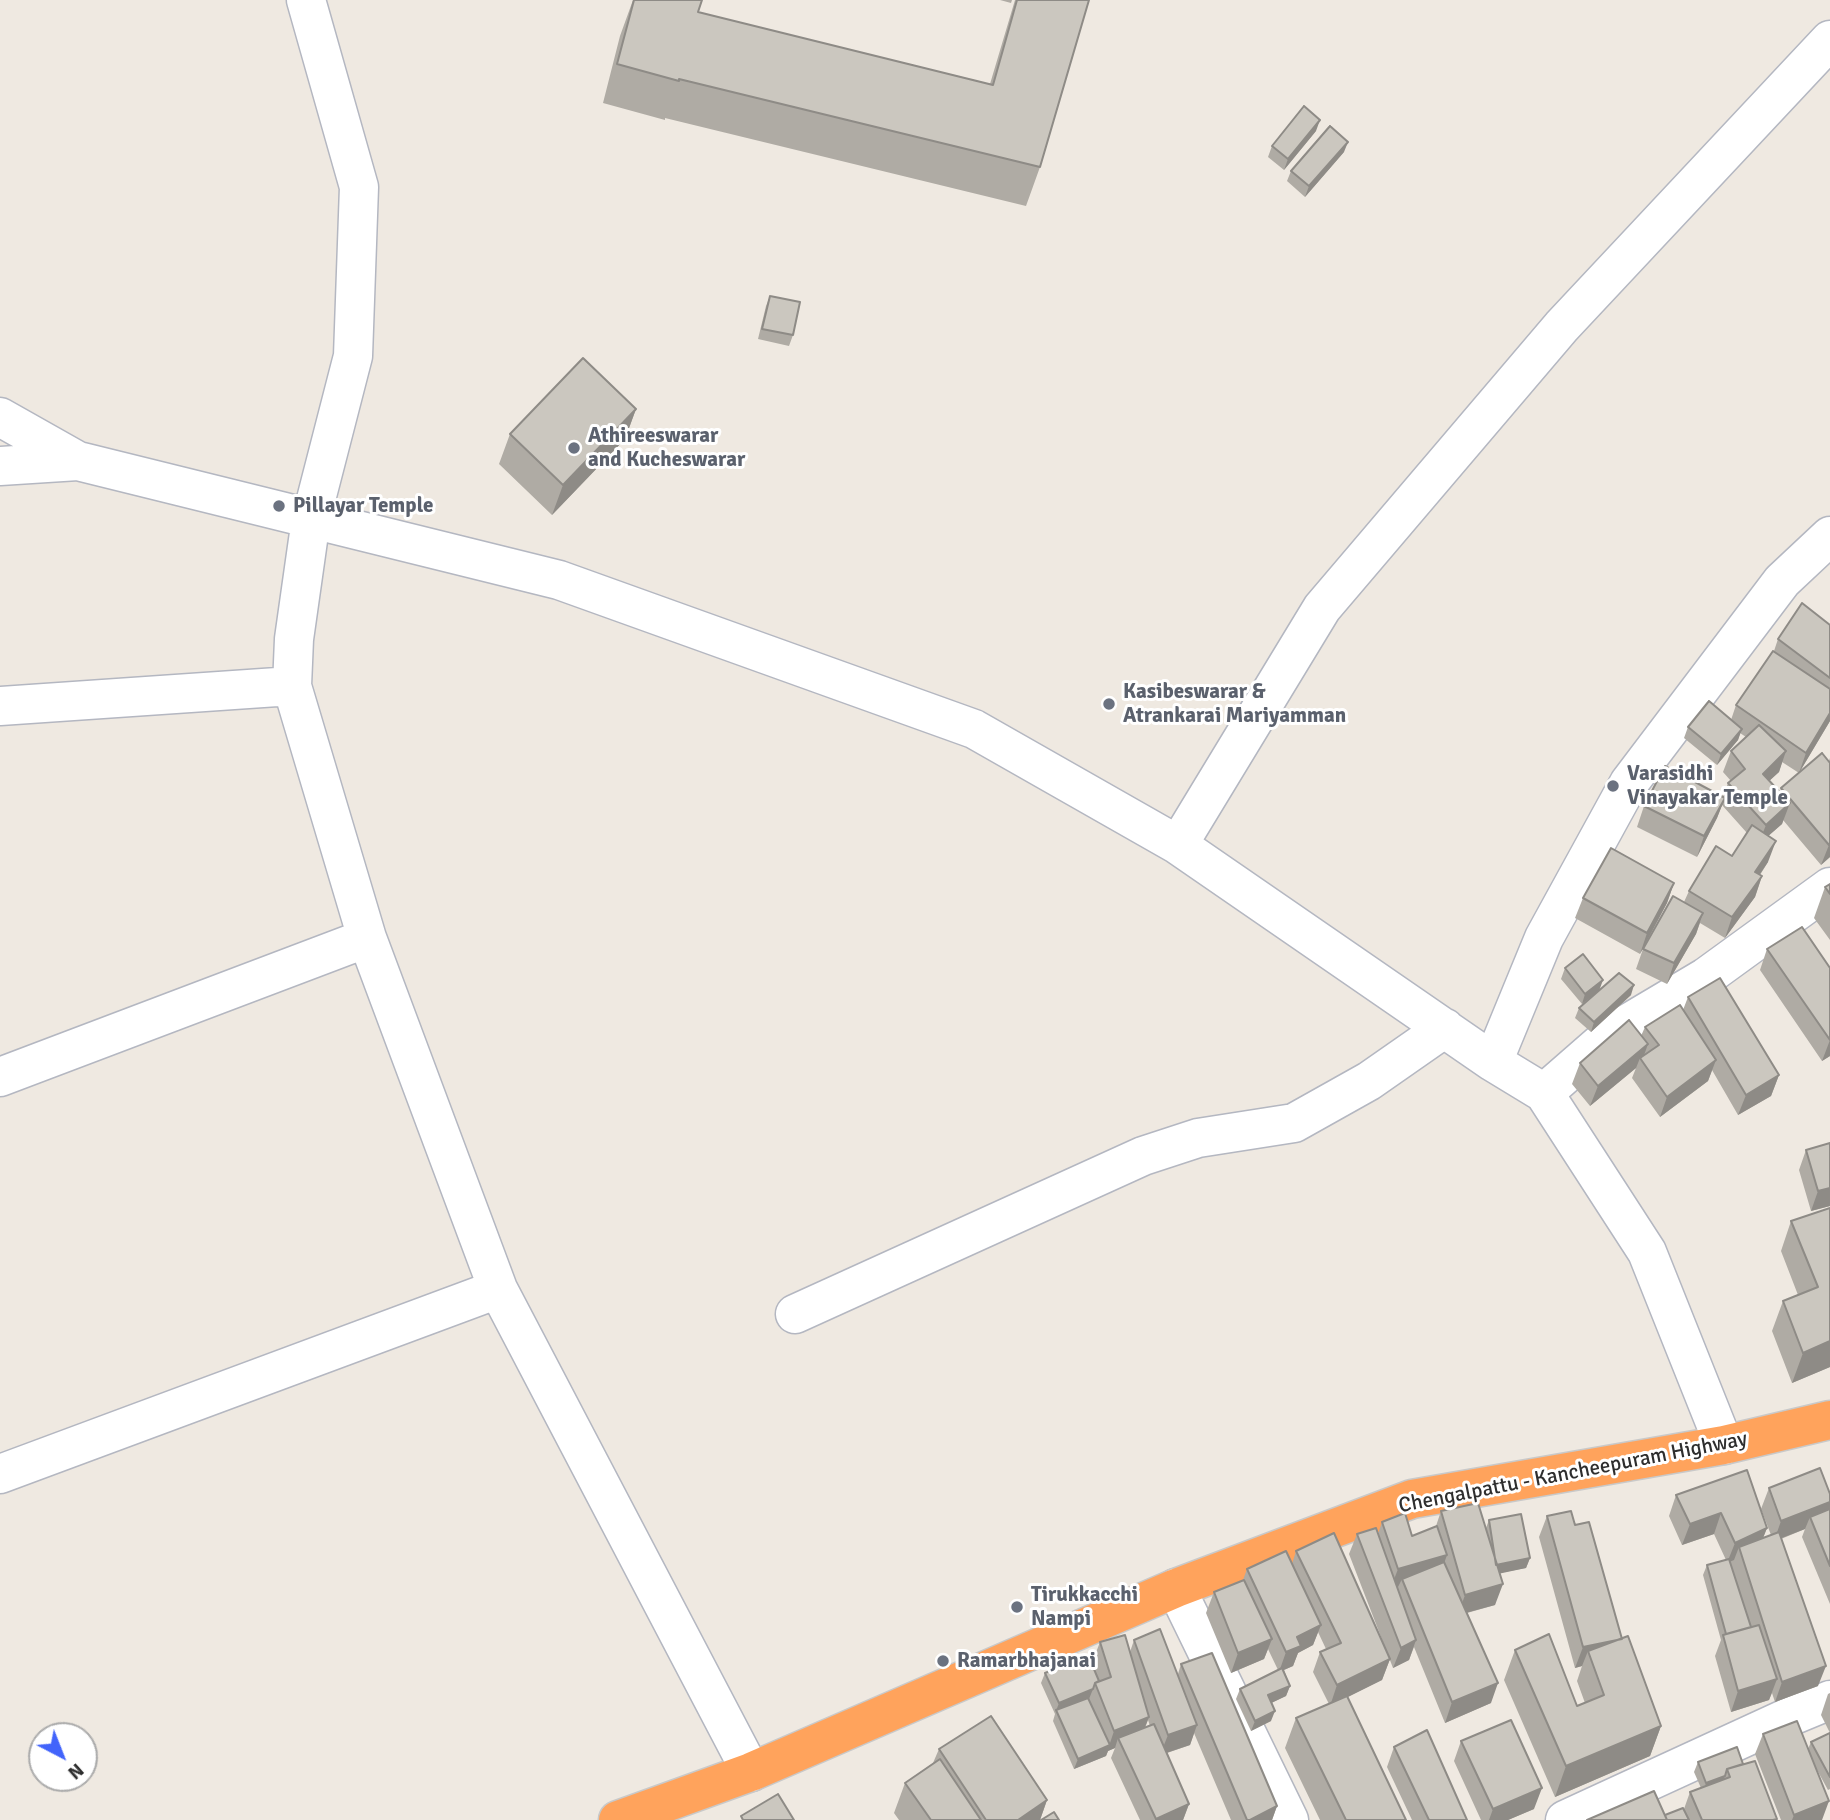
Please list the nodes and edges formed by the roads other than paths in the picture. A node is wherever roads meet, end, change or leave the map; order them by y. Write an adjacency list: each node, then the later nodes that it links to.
1 (306, 0): 6 (street)
2 (1830, 40): 10 (street)
3 (0, 417): 4 (street)
4 (78, 461): 5 (street); 6 (street)
5 (0, 466)
6 (311, 519): 8 (street); 10 (street)
7 (1830, 536): 14 (street)
8 (292, 686): 9 (street); 12 (street)
9 (0, 706)
10 (1178, 845): 13 (street)
11 (1830, 887): 16 (street)
12 (367, 938): 15 (street); 17 (street)
13 (1445, 1028): 14 (street); 18 (street)
14 (1493, 1062): 16 (street)
15 (0, 1077)
16 (1544, 1093): 20 (street)
17 (498, 1289): 21 (street); 24 (street)
18 (795, 1314)
19 (1830, 1420): 20 (highway, Chengalpattu - Kancheepuram Highway)
20 (1724, 1445): 22 (highway, Chengalpattu - Kancheepuram Highway)
21 (0, 1474)
22 (1176, 1588): 24 (highway, Chengalpattu - Kancheepuram Highway); 26 (street)
23 (1830, 1700): 27 (street)
24 (751, 1772): 25 (highway, Chengalpattu - Kancheepuram Highway)
25 (618, 1820)
26 (1289, 1820)
27 (1565, 1820)

